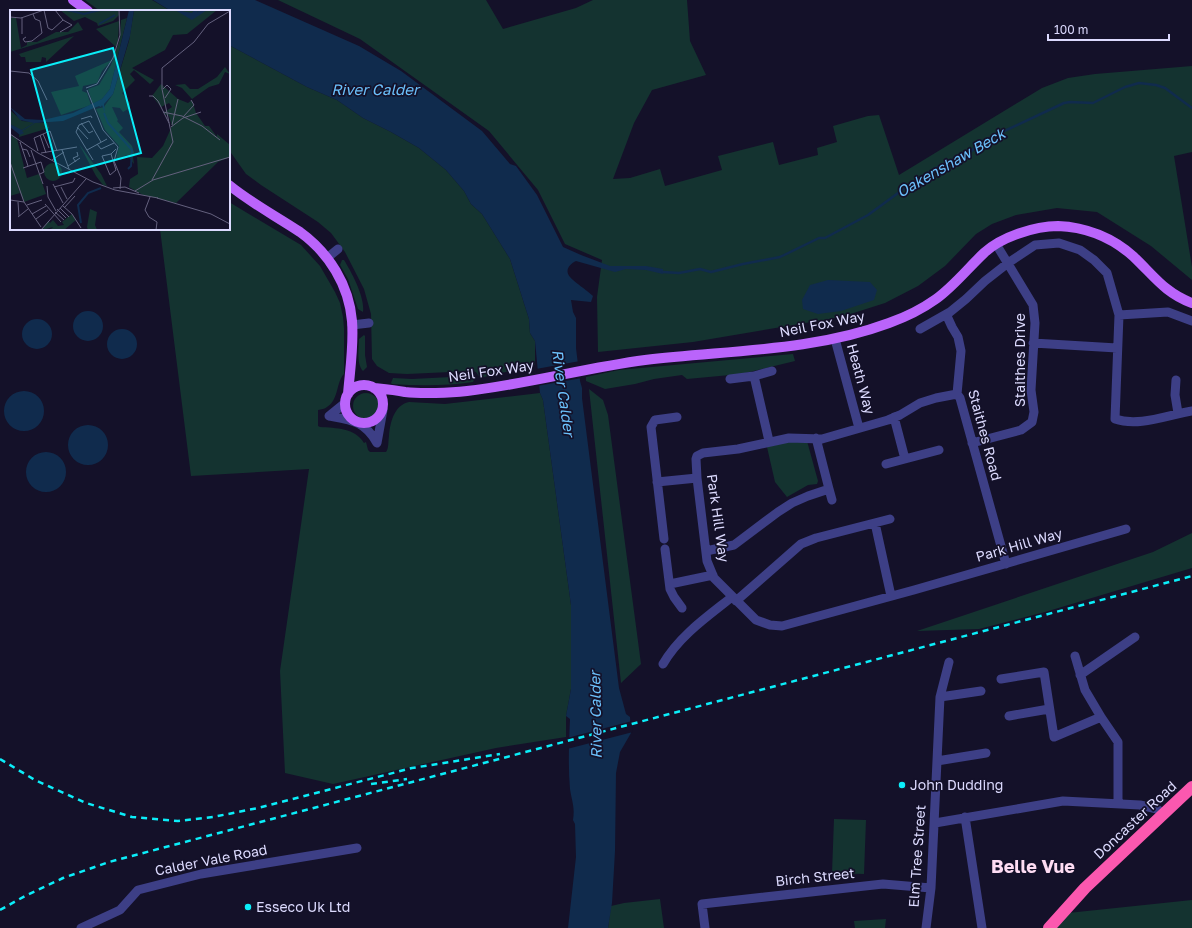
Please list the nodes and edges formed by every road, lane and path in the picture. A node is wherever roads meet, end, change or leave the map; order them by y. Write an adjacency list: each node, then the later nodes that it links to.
1 (73, 0): 2 (main road)
2 (87, 10)
3 (230, 186): 6 (main road)
4 (996, 244): 7 (street, Staithes Drive); 8 (main road, Neil Fox Way); 15 (main road, Neil Fox Way)
5 (338, 249): 6 (street)
6 (327, 258): 13 (main road)
7 (1008, 263): 9 (street); 10 (street); 16 (street, Staithes Drive)
8 (1192, 303)
9 (946, 314): 14 (street); 27 (street, Staithes Road)
10 (1119, 315): 11 (street); 17 (street)
11 (1192, 321)
12 (369, 323): 13 (street)
13 (352, 325): 18 (main road)
14 (920, 329)
15 (835, 339): 25 (main road, Neil Fox Way); 35 (street, Heath Way)
16 (1033, 343): 17 (street); 38 (street, Staithes Drive)
17 (1117, 348): 31 (street)
18 (351, 366): 23 (main road); 26 (main road)
19 (772, 371): 20 (street)
20 (754, 376): 21 (street); 37 (street)
21 (730, 379)
22 (1176, 380): 31 (street)
23 (364, 385): 24 (main road, Neil Fox Way); 26 (main road)
24 (374, 388): 25 (main road, Neil Fox Way); 29 (main road)
25 (405, 392): 29 (main road)
26 (348, 394): 28 (main road)
27 (957, 394): 33 (street, Park Hill Way); 38 (street, Staithes Road)
28 (345, 403): 34 (main road); 34 (street)
29 (383, 408): 34 (main road); 34 (street)
30 (1192, 411): 31 (street)
31 (1178, 413)
32 (677, 417): 43 (street)
33 (894, 417): 35 (street, Park Hill Way); 40 (street)
34 (358, 423)
35 (859, 428): 36 (street, Park Hill Way)
36 (816, 438): 37 (street, Park Hill Way); 44 (street)
37 (770, 442): 42 (street, Park Hill Way)
38 (972, 443): 52 (street, Staithes Road)
39 (939, 450): 40 (street)
40 (905, 459): 41 (street)
41 (886, 464)
42 (697, 478): 43 (street); 51 (street, Park Hill Way)
43 (657, 482): 49 (street)
44 (829, 489): 45 (street); 51 (street)
45 (832, 500)
46 (890, 519): 47 (street)
47 (875, 523): 55 (street); 56 (street)
48 (1126, 529): 52 (street, Park Hill Way)
49 (664, 539)
50 (665, 549): 54 (street)
51 (706, 551): 53 (street, Park Hill Way)
52 (1006, 564): 55 (street, Park Hill Way)
53 (713, 575): 54 (street); 56 (street, Park Hill Way)
54 (670, 584): 57 (street)
55 (891, 596): 56 (street, Park Hill Way)
56 (734, 599): 61 (street)
57 (682, 608)
58 (1134, 636): 62 (street)
59 (1075, 656): 62 (street)
60 (948, 662): 65 (street, Elm Tree Street)
61 (663, 664)
62 (1080, 675): 68 (street)
63 (1001, 679): 66 (street)
64 (981, 691): 65 (street)
65 (940, 697): 70 (street, Elm Tree Street)
66 (1049, 709): 67 (street); 68 (street)
67 (1009, 716)
68 (1101, 717): 72 (street)
69 (986, 753): 70 (street)
70 (937, 761): 75 (street, Elm Tree Street)
71 (1192, 787): 73 (highway, Doncaster Road)
72 (1118, 803): 73 (street); 74 (street)
73 (1163, 814): 82 (highway, Doncaster Road)
74 (965, 818): 75 (street); 81 (street)
75 (935, 823): 77 (street, Elm Tree Street)
76 (358, 848): 78 (street, Calder Vale Road)
77 (931, 888): 79 (street, Birch Street); 80 (street, Elm Tree Street)
78 (81, 928)
79 (705, 928)
80 (926, 928)
81 (982, 928)
82 (1049, 928)

